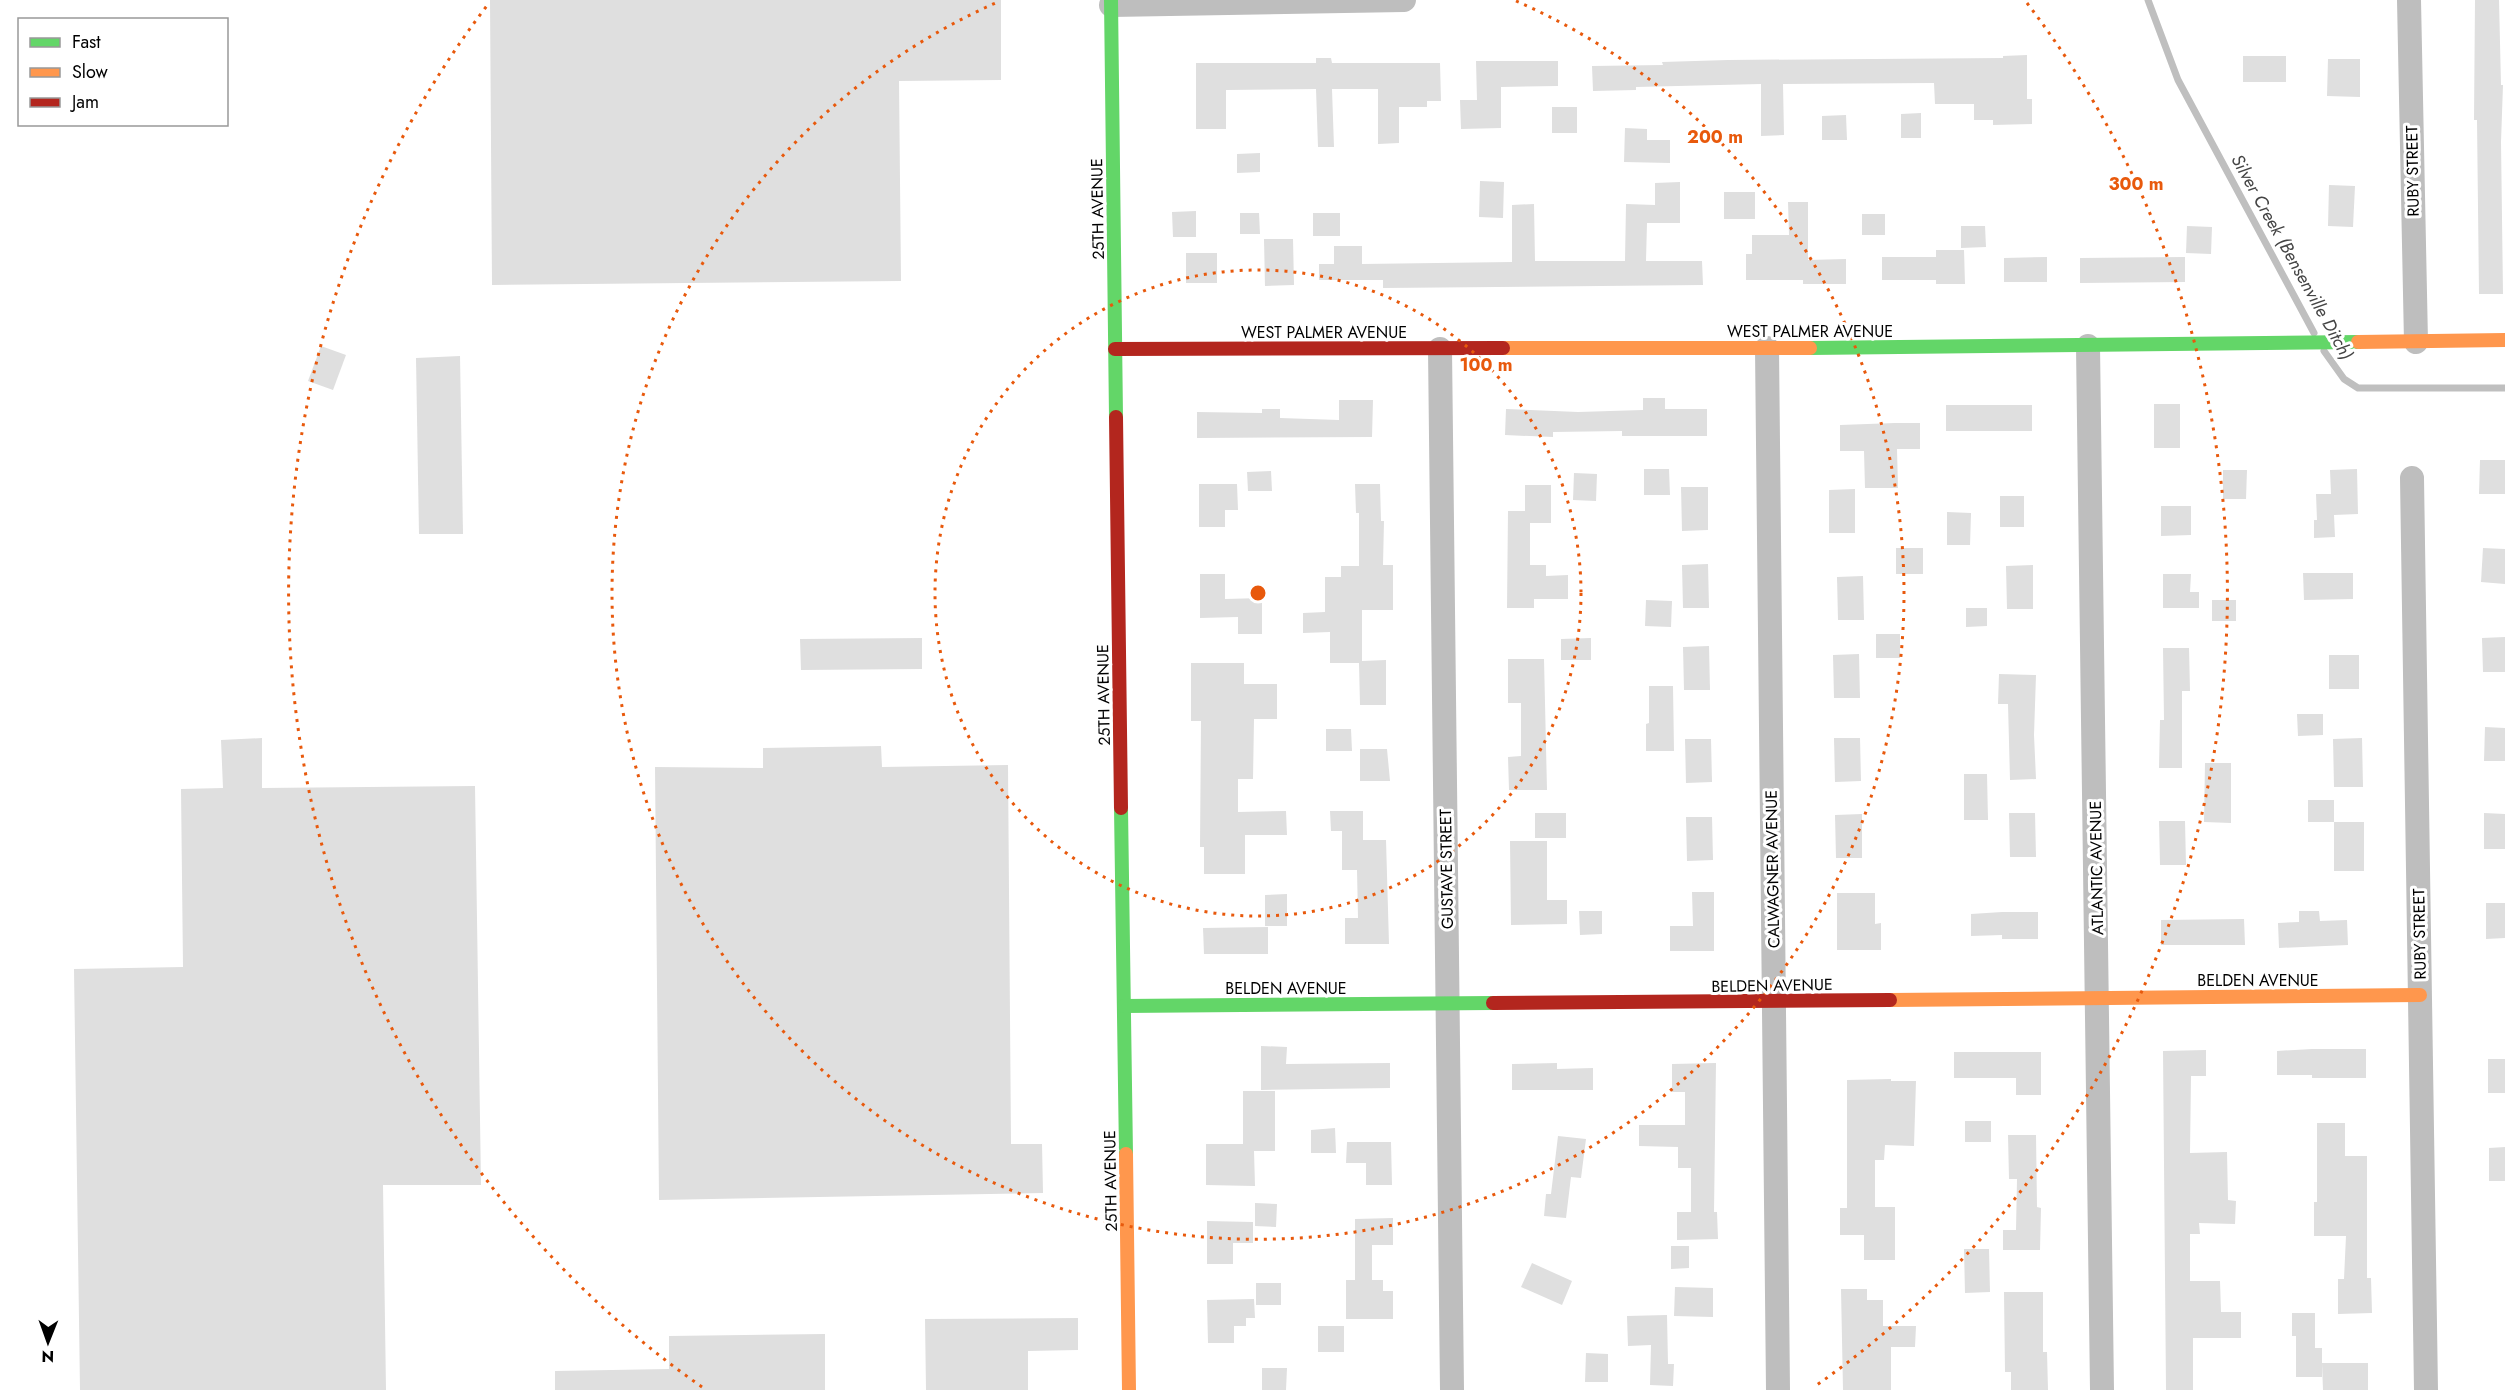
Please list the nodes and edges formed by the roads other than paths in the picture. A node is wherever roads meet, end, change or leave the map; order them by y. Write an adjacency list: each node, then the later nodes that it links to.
1 (1404, 0): 3 (street)
2 (2409, 0): 5 (street, RUBY STREET)
3 (1111, 2): 8 (street, 25TH AVENUE)
4 (2505, 340): 5 (street, WEST PALMER AVENUE)
5 (2416, 342): 6 (street, WEST PALMER AVENUE)
6 (2088, 346): 7 (street, WEST PALMER AVENUE); 12 (street, ATLANTIC AVENUE)
7 (1767, 348): 9 (street, WEST PALMER AVENUE); 13 (street, CALWAGNER AVENUE)
8 (1115, 349): 9 (street, WEST PALMER AVENUE); 15 (street, 25TH AVENUE)
9 (1440, 349): 14 (street, GUSTAVE STREET)
10 (2412, 477): 11 (street, RUBY STREET)
11 (2420, 995): 12 (street, BELDEN AVENUE); 20 (street, RUBY STREET)
12 (2098, 998): 13 (street, BELDEN AVENUE); 19 (street, ATLANTIC AVENUE)
13 (1773, 1002): 14 (street, BELDEN AVENUE); 18 (street, CALWAGNER AVENUE)
14 (1448, 1004): 15 (street, BELDEN AVENUE); 17 (street, GUSTAVE STREET)
15 (1124, 1006): 16 (street, 25TH AVENUE)
16 (1129, 1390)
17 (1452, 1390)
18 (1778, 1390)
19 (2102, 1390)
20 (2426, 1390)

